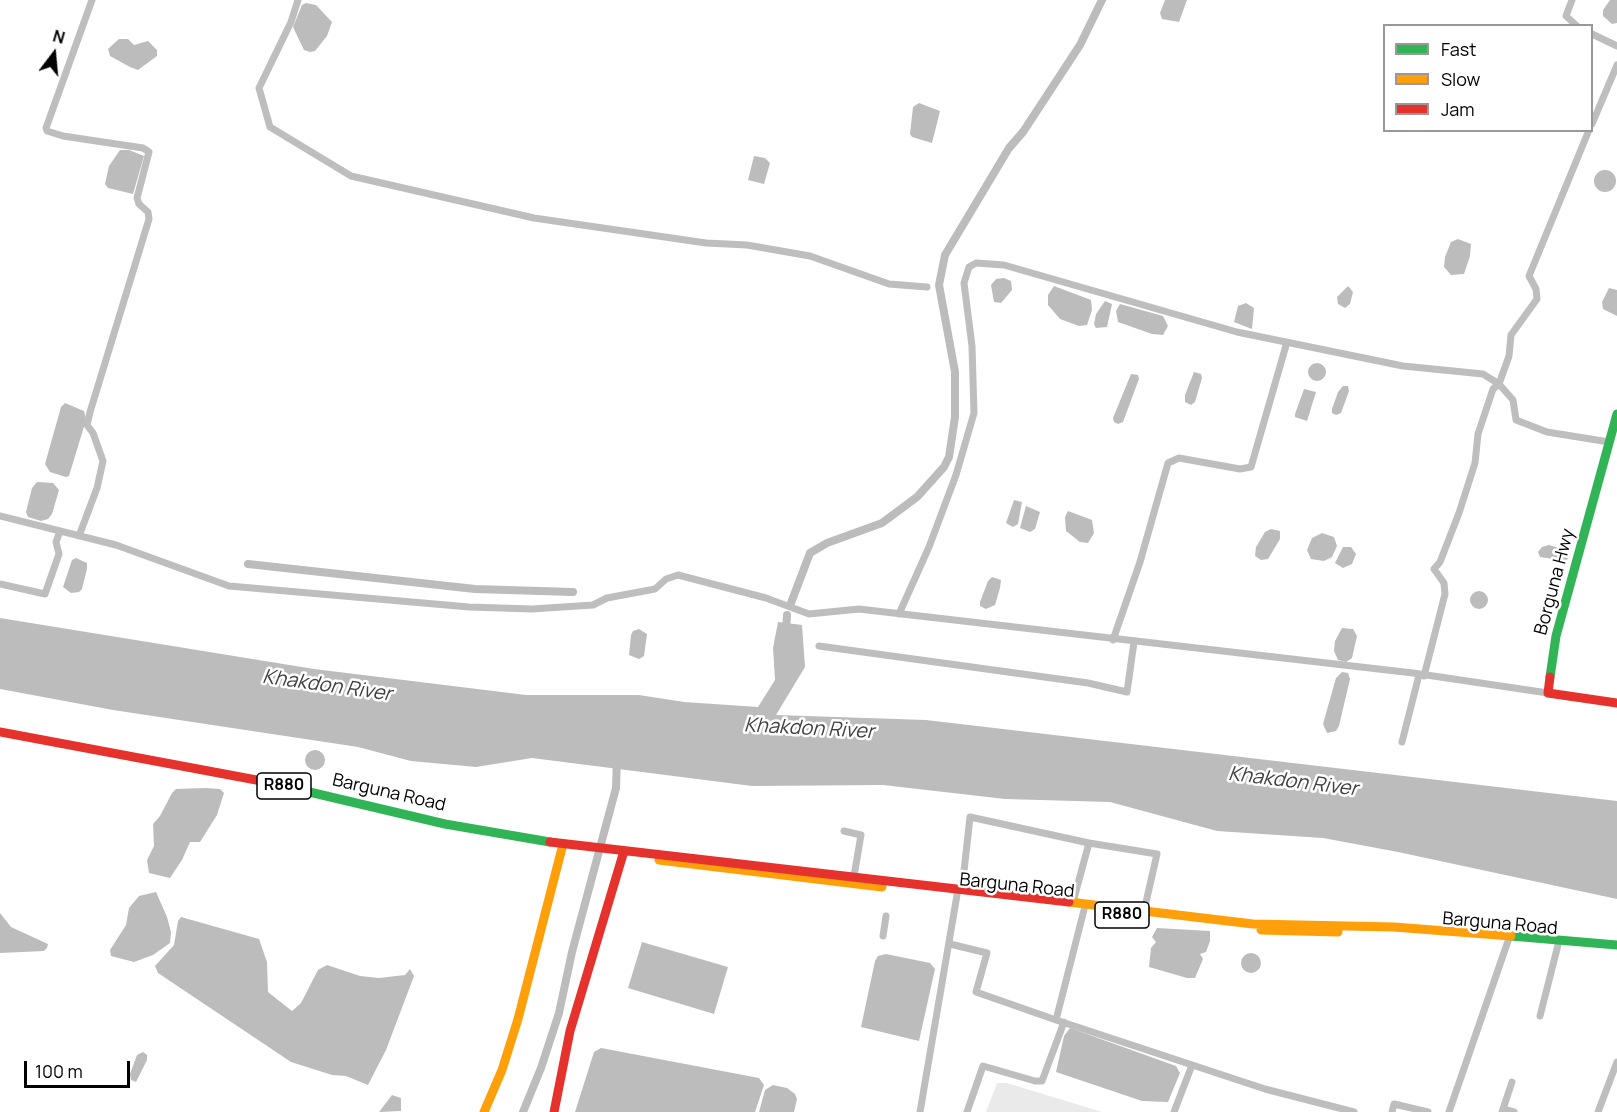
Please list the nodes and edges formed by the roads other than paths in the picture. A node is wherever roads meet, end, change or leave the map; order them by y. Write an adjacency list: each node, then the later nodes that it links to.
1 (92, 0): 17 (street)
2 (298, 0): 10 (street)
3 (1572, 0): 4 (street)
4 (1575, 24)
5 (1593, 34): 6 (street)
6 (1617, 46)
7 (1617, 65): 8 (street)
8 (1593, 122)
9 (1588, 132): 12 (street)
10 (927, 287)
11 (1287, 342): 12 (street); 19 (street); 20 (street)
12 (1499, 384): 14 (street); 23 (street)
13 (1617, 414): 14 (main road, Borguna Hwy)
14 (1612, 439): 24 (main road, Borguna Hwy)
15 (0, 516): 16 (street)
16 (60, 531): 17 (street); 18 (street)
17 (79, 536): 19 (street)
18 (0, 584)
19 (899, 614): 20 (street)
20 (1113, 640): 21 (street)
21 (1134, 642): 22 (street); 23 (street)
22 (819, 646)
23 (1422, 675): 24 (street); 27 (street)
24 (1548, 693): 25 (main road)
25 (1617, 704)
26 (0, 732): 30 (main road, Barguna Road / R880)
27 (1402, 742)
28 (843, 831): 32 (street)
29 (1089, 843): 33 (street); 34 (street); 36 (street)
30 (565, 844): 31 (main road, Barguna Road / R880); 51 (main road)
31 (627, 852): 32 (main road, Barguna Road / R880); 33 (main road, Barguna Road / R880); 52 (main road)
32 (854, 876): 33 (main road, Barguna Road / R880)
33 (960, 892): 34 (main road, Barguna Road / R880); 35 (main road, Barguna Road / R880); 40 (street)
34 (1073, 902): 36 (main road, Barguna Road / R880)
35 (1084, 910): 39 (main road, Barguna Road / R880); 45 (street)
36 (1144, 911): 42 (main road, Barguna Road / R880)
37 (886, 916): 38 (street)
38 (883, 936)
39 (1508, 941): 41 (main road, Barguna Road / R880); 59 (street)
40 (950, 944): 45 (street); 53 (street)
41 (1558, 945): 43 (main road, Barguna Road / R880); 44 (street)
42 (1617, 945)
43 (1617, 951)
44 (1540, 1016)
45 (1056, 1020): 46 (street)
46 (1064, 1022): 48 (street); 54 (street)
47 (1617, 1062): 61 (street)
48 (1192, 1065): 55 (street); 56 (street)
49 (1512, 1082): 50 (street)
50 (1503, 1111): 60 (street)
51 (484, 1112)
52 (554, 1112)
53 (920, 1112)
54 (967, 1112)
55 (1174, 1112)
56 (1352, 1112)
57 (1392, 1112): 58 (street)
58 (1428, 1112)
59 (1449, 1112)
60 (1514, 1112)
61 (1598, 1112)

